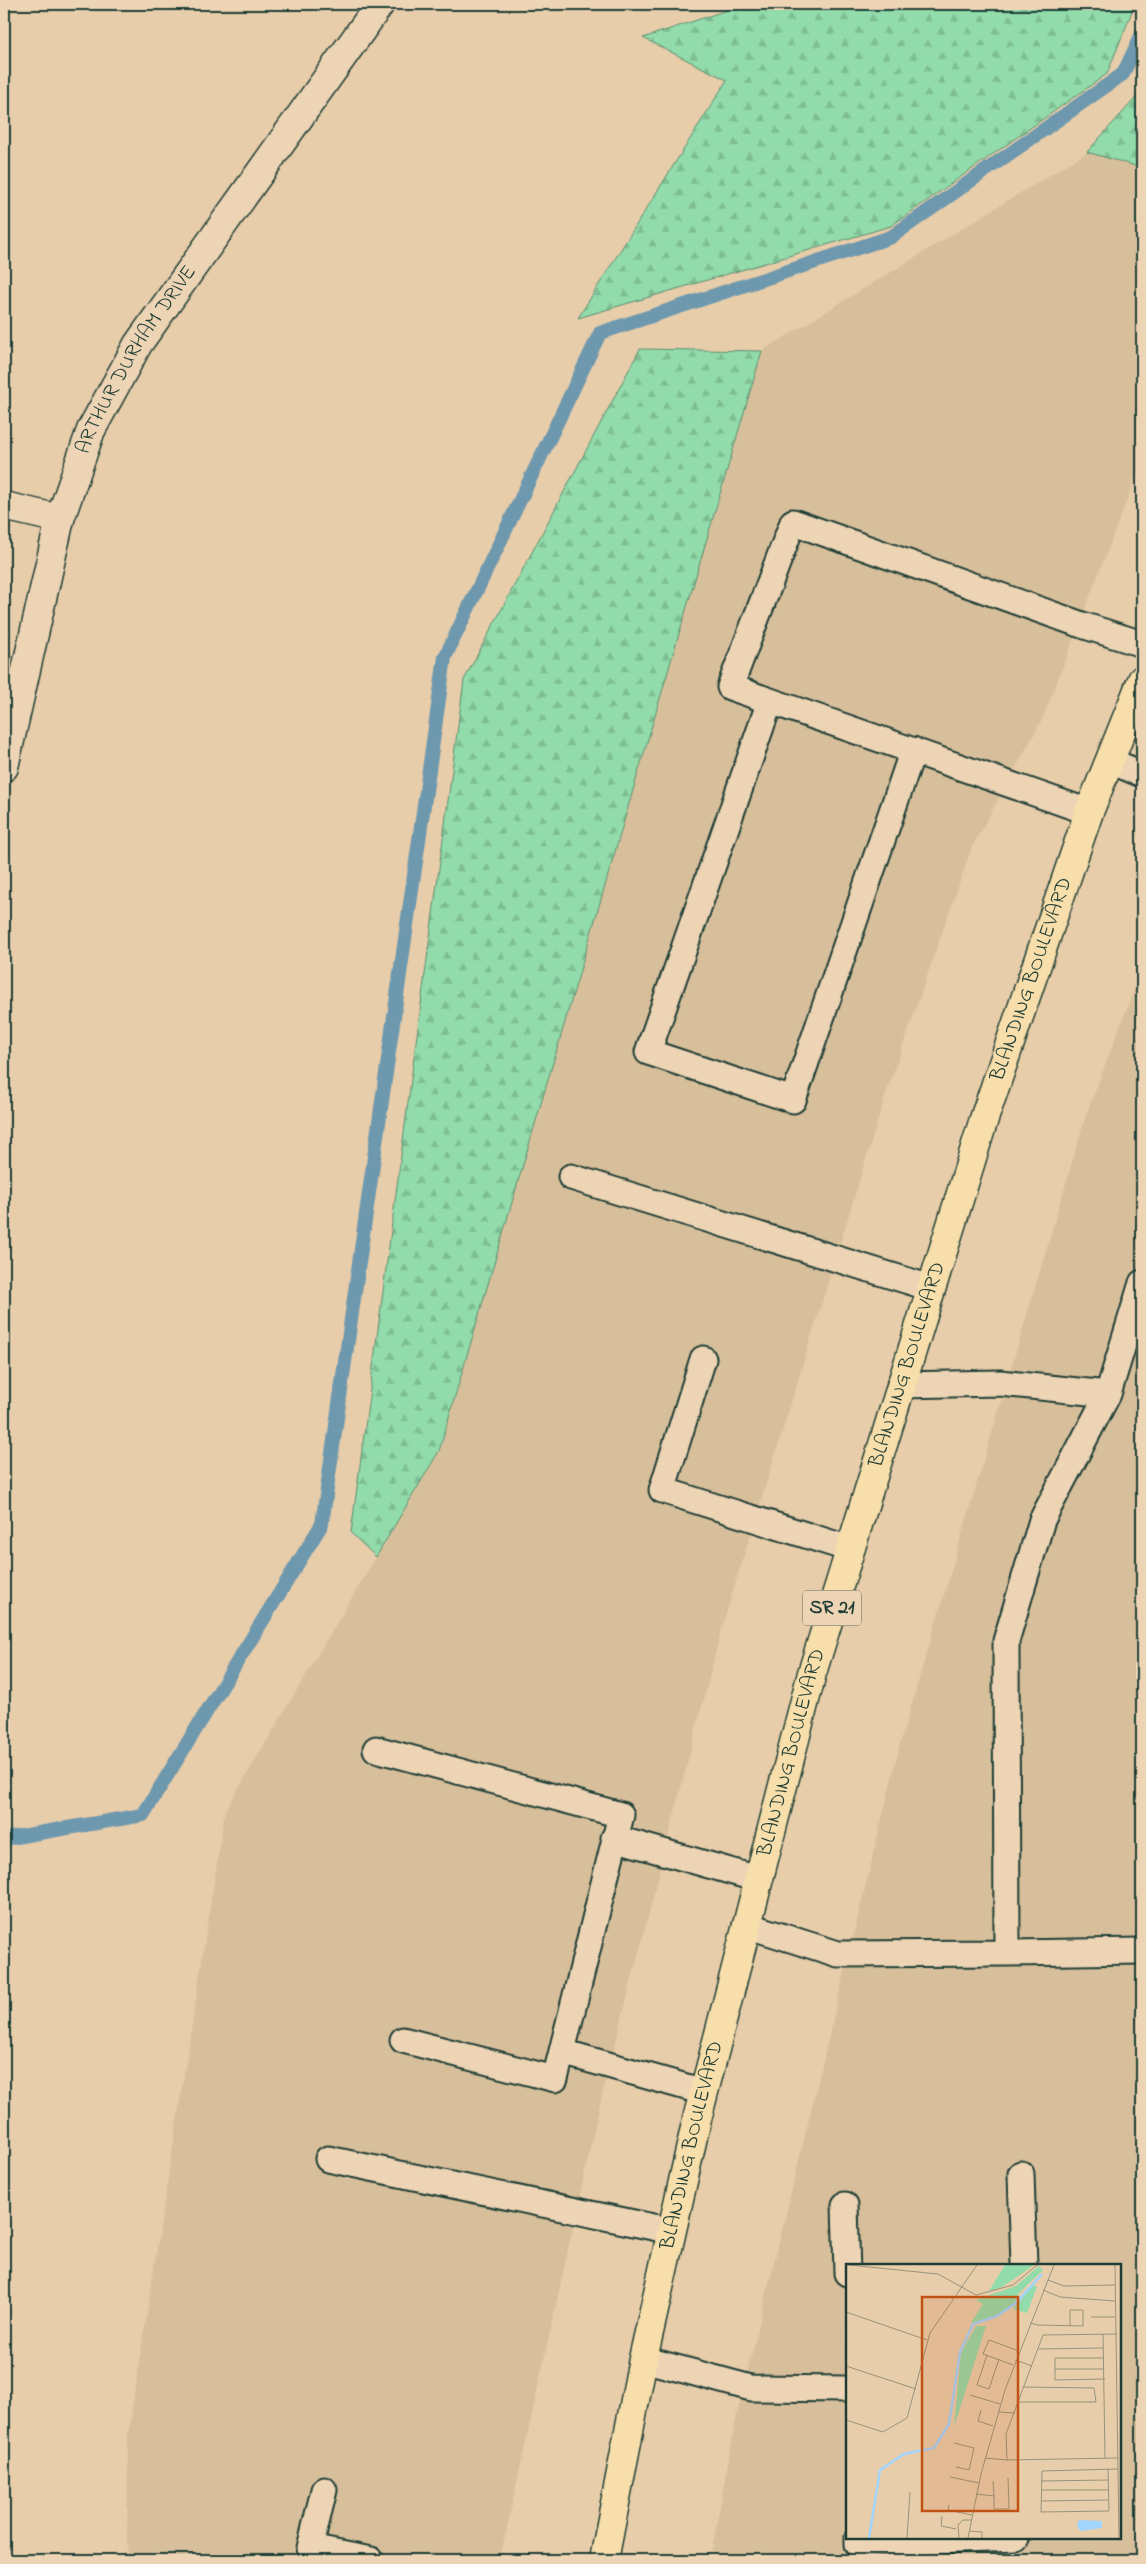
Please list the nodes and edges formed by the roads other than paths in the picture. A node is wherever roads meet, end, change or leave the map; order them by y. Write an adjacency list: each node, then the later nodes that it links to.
1 (380, 4): 3 (street, ARTHUR DURHAM DRIVE)
2 (4, 506): 3 (street)
3 (60, 519): 9 (street, ARTHUR DURHAM DRIVE)
4 (1142, 644): 6 (lane)
5 (1142, 680): 8 (main road, BLANDING BOULEVARD / SR 21)
6 (770, 701): 7 (lane); 7 (lane)
7 (913, 750): 11 (lane)
8 (1110, 761): 10 (lane); 11 (main road, BLANDING BOULEVARD / SR 21)
9 (4, 767)
10 (1142, 774)
11 (1089, 812): 14 (main road, BLANDING BOULEVARD / SR 21)
12 (570, 1177): 14 (lane)
13 (1142, 1283): 17 (lane)
14 (931, 1288): 16 (main road, BLANDING BOULEVARD / SR 21)
15 (703, 1359): 18 (lane)
16 (900, 1385): 17 (lane); 18 (main road, BLANDING BOULEVARD / SR 21)
17 (1108, 1394): 24 (lane)
18 (850, 1549): 21 (main road, BLANDING BOULEVARD / SR 21)
19 (376, 1749): 20 (lane)
20 (614, 1838): 21 (lane); 26 (lane)
21 (758, 1879): 22 (main road, BLANDING BOULEVARD / SR 21)
22 (746, 1926): 24 (lane); 27 (main road, BLANDING BOULEVARD / SR 21)
23 (1142, 1951): 24 (lane)
24 (1007, 1953)
25 (403, 2040): 26 (lane)
26 (562, 2052): 27 (lane)
27 (704, 2092): 31 (main road, BLANDING BOULEVARD / SR 21)
28 (328, 2159): 31 (lane)
29 (1021, 2174): 33 (lane)
30 (845, 2205): 32 (lane)
31 (672, 2231): 34 (main road, BLANDING BOULEVARD / SR 21)
32 (847, 2264)
33 (1024, 2264)
34 (643, 2359): 35 (lane); 40 (main road, BLANDING BOULEVARD / SR 21)
35 (846, 2389)
36 (324, 2490): 39 (lane)
37 (858, 2539): 38 (lane)
38 (990, 2539)
39 (371, 2560)
40 (604, 2560)

